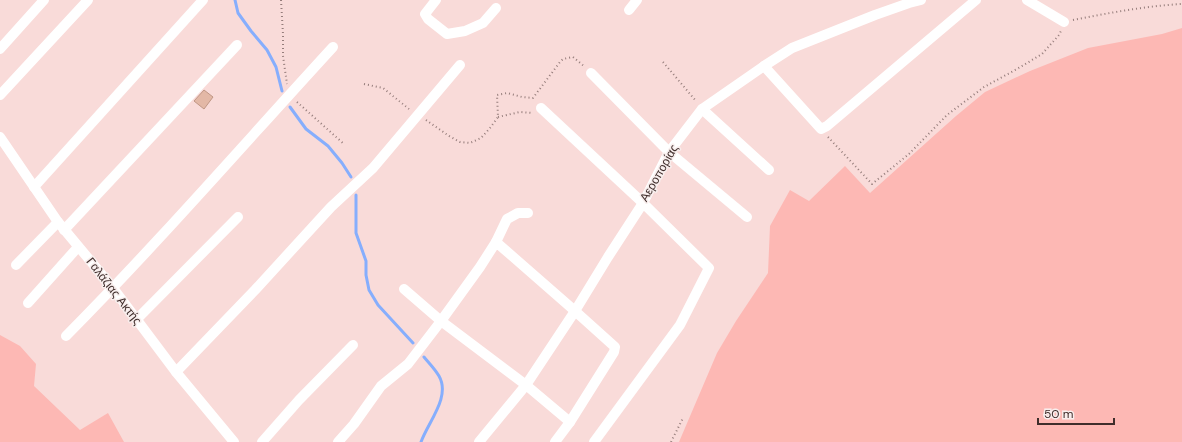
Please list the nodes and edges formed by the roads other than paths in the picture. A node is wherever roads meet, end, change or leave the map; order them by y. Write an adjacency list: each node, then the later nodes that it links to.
1 (44, 0): 14 (street)
2 (88, 0): 18 (street)
3 (203, 0): 24 (street)
4 (436, 0): 9 (street)
5 (637, 0): 10 (street)
6 (921, 0): 16 (street, Αεροπορίας)
7 (976, 0): 16 (street)
8 (1027, 0): 11 (street)
9 (496, 8)
10 (629, 10)
11 (1064, 22)
12 (237, 45): 29 (street)
13 (333, 47): 33 (street)
14 (0, 49)
15 (460, 65): 41 (street)
16 (764, 66): 20 (street, Αεροπορίας)
17 (591, 73): 22 (street)
18 (0, 95)
19 (541, 108): 25 (street)
20 (702, 109): 22 (street, Αεροπορίας); 23 (street)
21 (0, 137): 24 (street, Γαλάζιας Ακτής)
22 (670, 152): 25 (street, Αεροπορίας); 28 (street)
23 (769, 170)
24 (34, 187): 29 (street, Γαλάζιας Ακτής)
25 (642, 203): 36 (street, Αεροπορίας); 49 (street)
26 (528, 213): 30 (street)
27 (238, 217): 37 (street)
28 (747, 217)
29 (61, 226): 31 (street, Γαλάζιας Ακτής); 32 (street)
30 (496, 242): 36 (street); 38 (street)
31 (78, 247): 33 (street, Γαλάζιας Ακτής); 35 (street)
32 (16, 265)
33 (114, 288): 37 (street, Γαλάζιας Ακτής); 39 (street)
34 (404, 289): 38 (street)
35 (28, 303)
36 (575, 311): 42 (street, Αεροπορίας); 43 (street)
37 (137, 319): 41 (street, Γαλάζιας Ακτής)
38 (441, 321): 42 (street); 46 (street)
39 (66, 336)
40 (353, 345): 45 (street)
41 (176, 372): 44 (street, Γαλάζιας Ακτής)
42 (526, 386): 43 (street); 47 (street, Αεροπορίας)
43 (570, 422): 48 (street)
44 (234, 442)
45 (262, 442)
46 (338, 442)
47 (479, 442)
48 (555, 442)
49 (594, 442)

